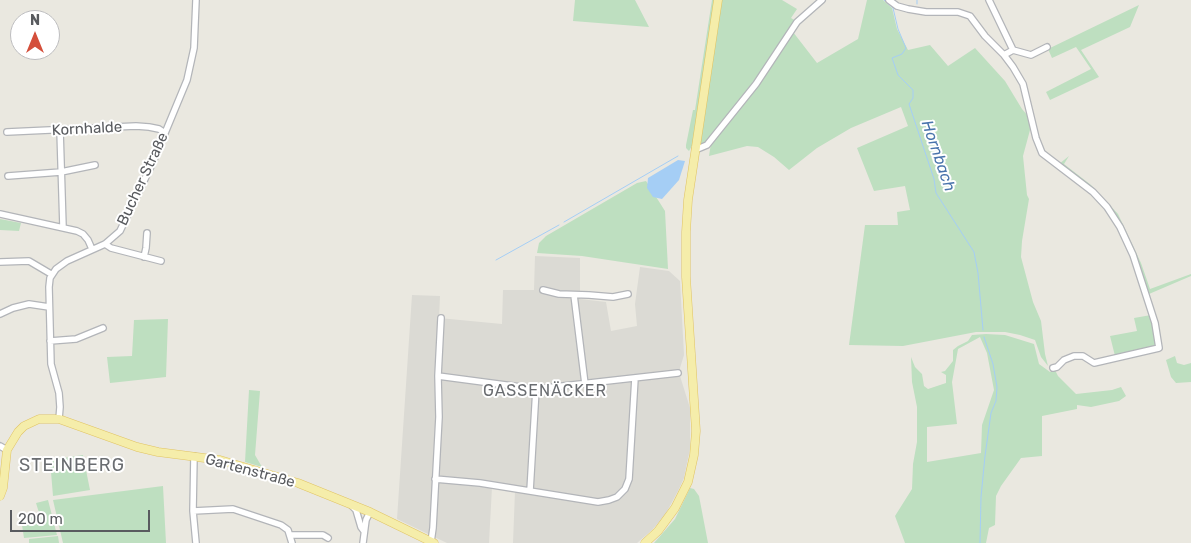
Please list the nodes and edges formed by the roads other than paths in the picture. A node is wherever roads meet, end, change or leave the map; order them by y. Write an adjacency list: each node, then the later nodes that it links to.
1 (196, 0): 11 (street, Bucher Straße)
2 (718, 0): 12 (main road)
3 (822, 0): 12 (street)
4 (889, 0): 8 (street)
5 (990, 0): 7 (street)
6 (1048, 47): 7 (street)
7 (1012, 50): 8 (street)
8 (1004, 55): 33 (street)
9 (60, 130): 10 (street, Kornhalde); 11 (street, Kornhalde); 14 (street)
10 (7, 132)
11 (165, 133): 19 (street, Bucher Straße)
12 (695, 150): 55 (main road)
13 (95, 165): 14 (street)
14 (61, 172): 15 (street); 17 (street)
15 (8, 176)
16 (0, 214): 17 (street)
17 (63, 227): 20 (street)
18 (147, 233): 21 (street)
19 (105, 244): 20 (street, Bucher Straße); 21 (street)
20 (92, 249): 24 (street, Bucher Straße)
21 (144, 256): 22 (street)
22 (161, 261)
23 (0, 262): 24 (street)
24 (51, 274): 28 (street)
25 (543, 290): 26 (street)
26 (574, 294): 27 (street); 37 (street)
27 (628, 294)
28 (49, 307): 29 (street); 32 (street)
29 (0, 314)
30 (441, 318): 35 (street)
31 (103, 328): 32 (street)
32 (50, 341): 39 (street)
33 (1053, 368)
34 (678, 373): 36 (street)
35 (438, 376): 38 (street); 42 (street)
36 (635, 378): 37 (street); 43 (street)
37 (585, 384): 38 (street)
38 (536, 389): 43 (street)
39 (59, 419): 40 (main road); 41 (main road, Gartenstraße)
40 (3, 448): 44 (main road)
41 (194, 456): 45 (main road, Gartenstraße); 46 (street)
42 (435, 479): 43 (street); 51 (street)
43 (530, 491)
44 (0, 496)
45 (349, 503): 47 (main road, Gartenstraße); 48 (street)
46 (193, 511): 49 (street); 52 (street)
47 (370, 512): 48 (street); 51 (main road, Gartenstraße)
48 (364, 531): 54 (street)
49 (291, 535): 50 (street); 53 (street)
50 (328, 538)
51 (432, 542)
52 (196, 543)
53 (292, 543)
54 (363, 543)
55 (645, 543)

